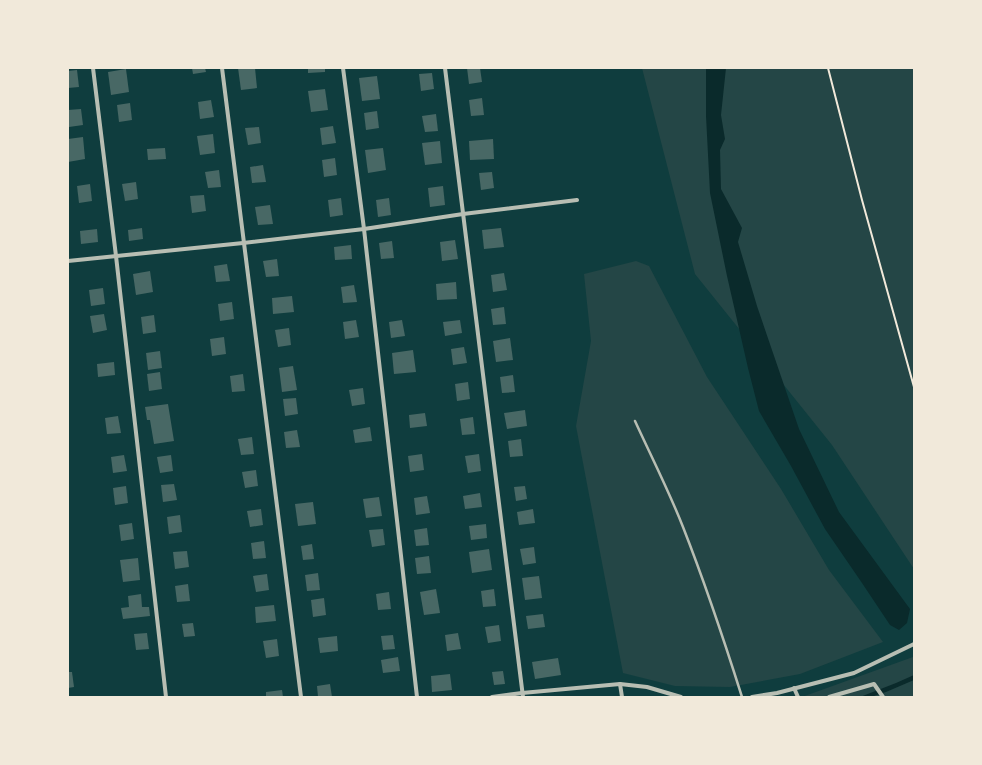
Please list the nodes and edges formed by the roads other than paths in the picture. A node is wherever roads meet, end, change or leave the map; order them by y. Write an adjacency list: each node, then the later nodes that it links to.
1 (93, 68): 9 (street)
2 (222, 68): 8 (street)
3 (343, 68): 7 (street)
4 (445, 68): 6 (street)
5 (577, 200): 6 (street)
6 (463, 214): 7 (street); 15 (street)
7 (364, 229): 8 (street); 19 (street)
8 (243, 243): 9 (street); 18 (street)
9 (116, 256): 10 (street); 17 (street)
10 (68, 261)
11 (635, 421): 23 (lane)
12 (914, 644): 14 (street)
13 (620, 684): 15 (street); 21 (street); 22 (street)
14 (794, 688): 24 (street); 25 (street)
15 (522, 695): 20 (street)
16 (882, 696): 26 (street)
17 (166, 697)
18 (301, 697)
19 (417, 697)
20 (492, 697)
21 (622, 697)
22 (681, 697)
23 (742, 697)
24 (752, 697)
25 (798, 697)
26 (829, 697)

